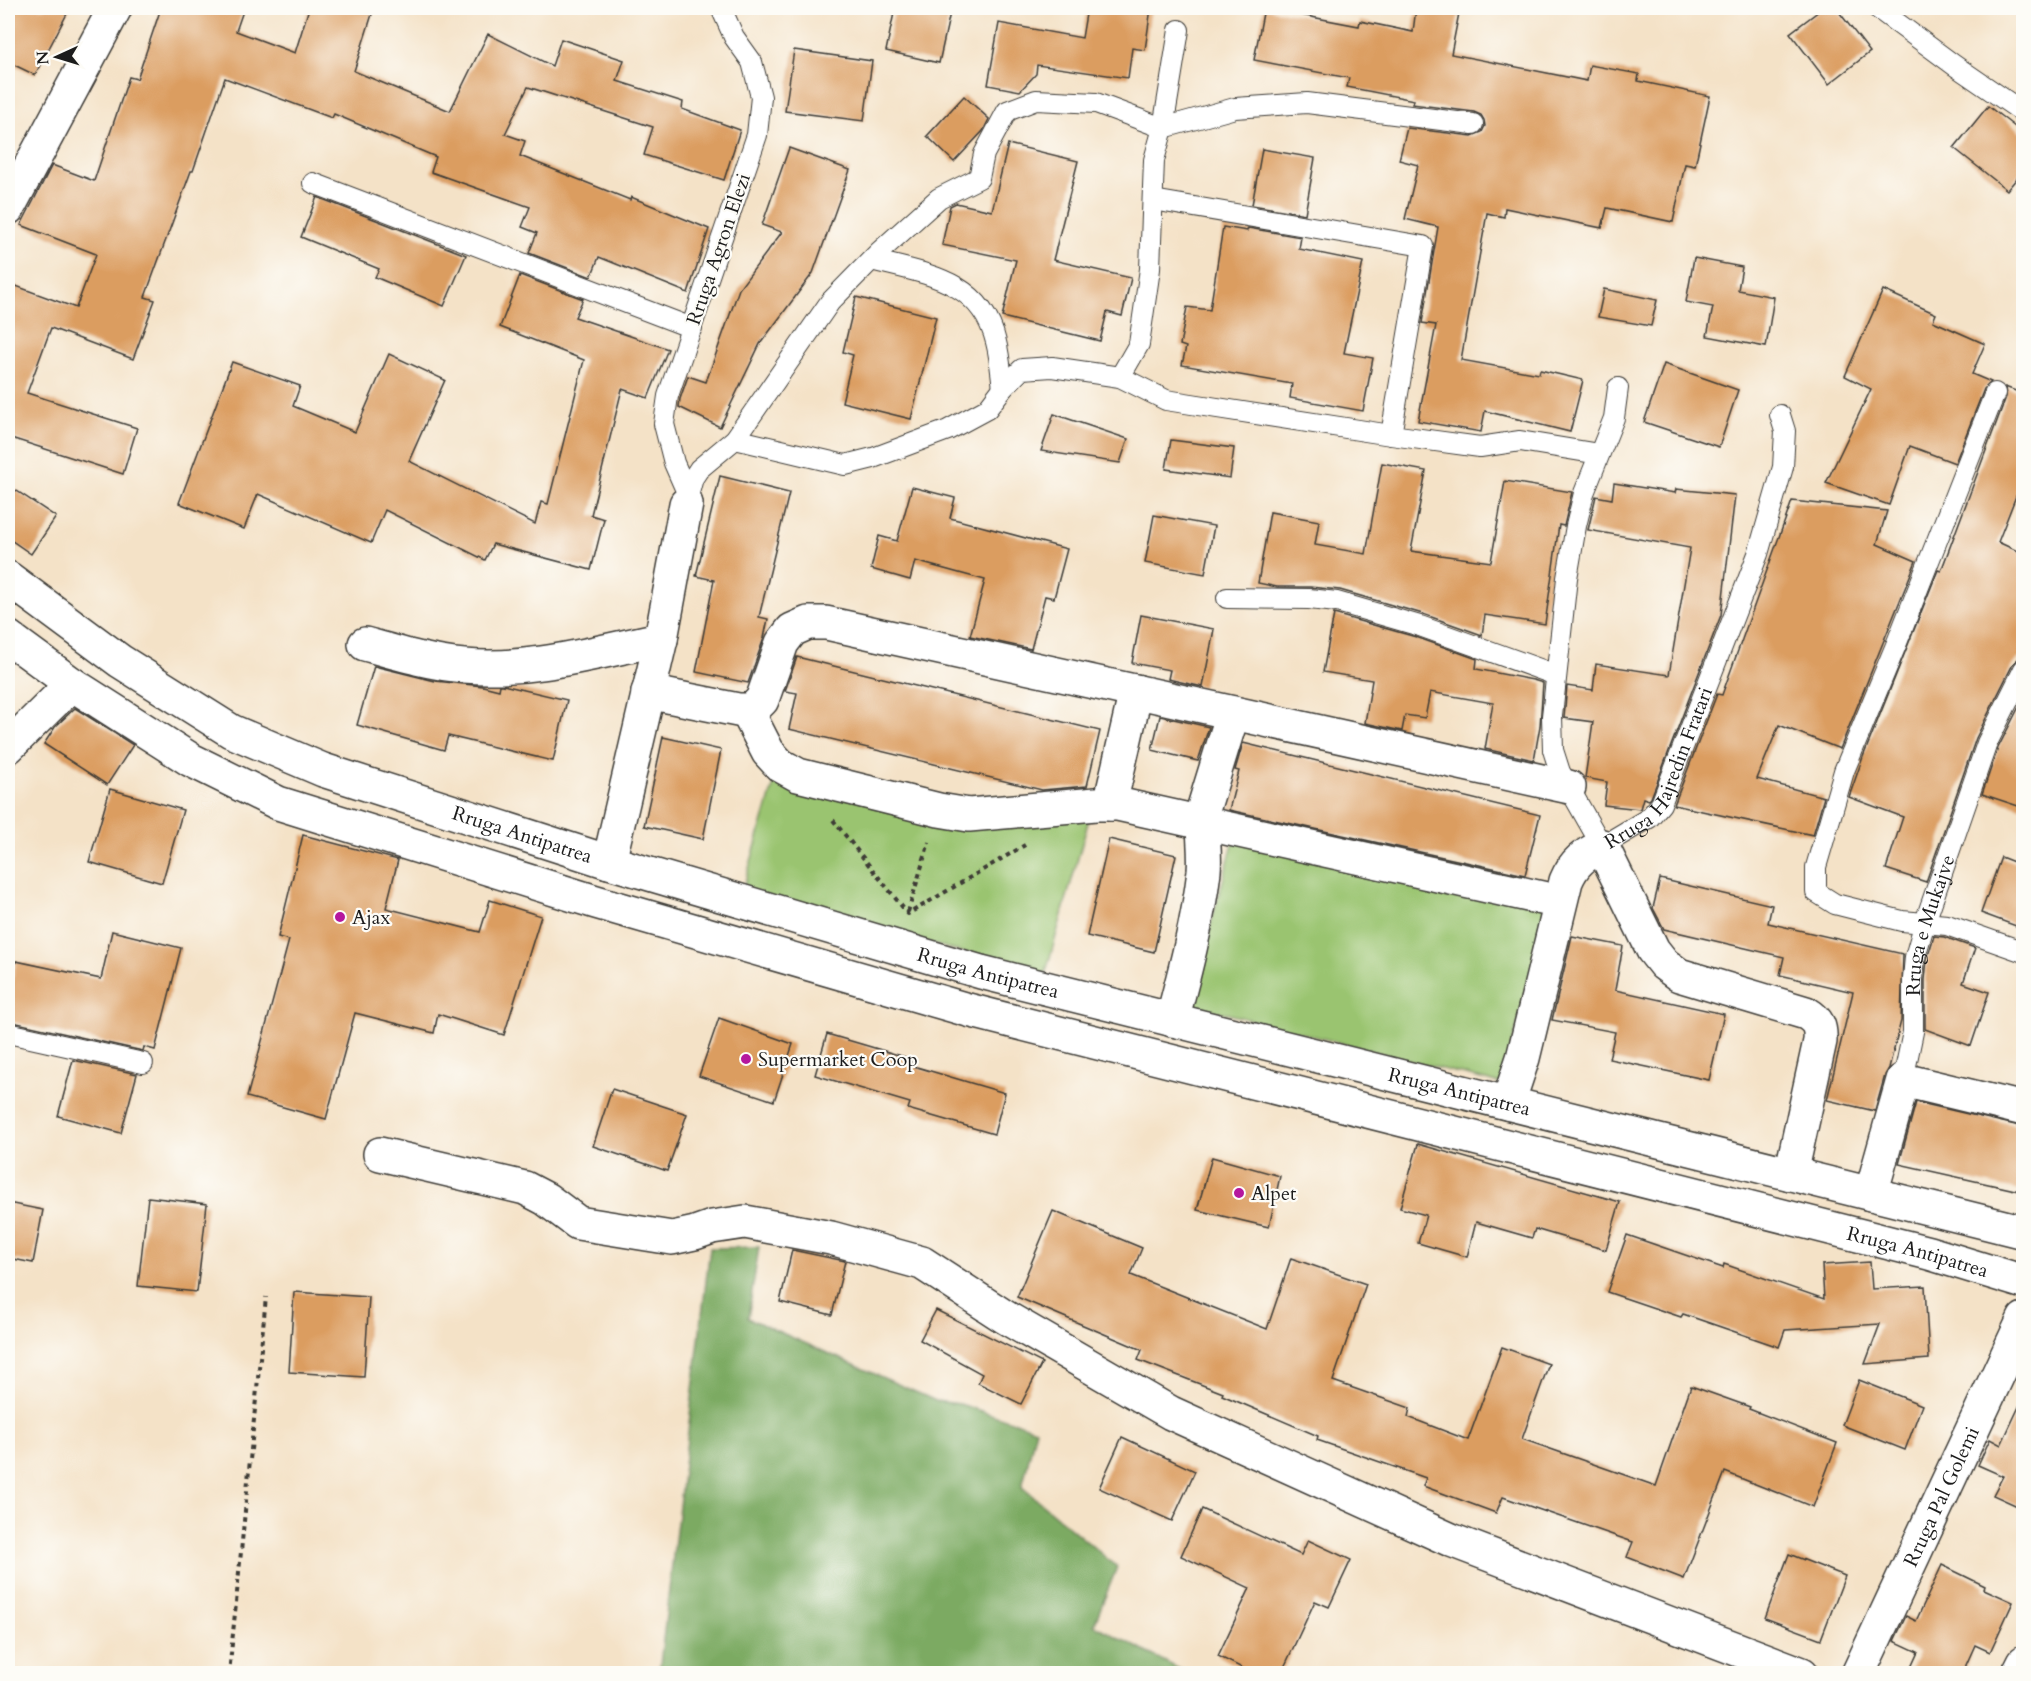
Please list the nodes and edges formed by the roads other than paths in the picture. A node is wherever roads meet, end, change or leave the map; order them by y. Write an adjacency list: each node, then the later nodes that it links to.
1 (115, 8): 10 (street)
2 (721, 8): 12 (lane, Rruga Agron Elezi)
3 (1877, 8): 5 (lane)
4 (1179, 30): 7 (lane)
5 (2024, 113)
6 (1473, 124): 7 (lane)
7 (1163, 128): 9 (lane); 11 (lane)
8 (313, 183): 12 (lane)
9 (1153, 200): 13 (lane); 18 (lane)
10 (8, 208)
11 (872, 260): 14 (lane); 19 (lane)
12 (692, 328): 21 (lane, Rruga Agron Elezi)
13 (1120, 377): 14 (lane); 18 (lane)
14 (1003, 388): 19 (lane)
15 (1618, 388): 20 (lane)
16 (1995, 393): 41 (lane)
17 (1780, 415): 38 (lane, Rruga Hajredin Fratari)
18 (1391, 435): 20 (lane)
19 (735, 439): 21 (lane)
20 (1599, 454): 28 (lane)
21 (687, 500): 25 (street)
22 (8, 578): 39 (street, Rruga Antipatrea)
23 (1227, 598): 28 (lane)
24 (8, 637): 29 (street, Rruga Antipatrea)
25 (660, 639): 26 (street); 31 (street)
26 (365, 644)
27 (2024, 669): 41 (lane, Rruga e Mukajve)
28 (1556, 675): 35 (lane)
29 (72, 684): 34 (street); 53 (street, Rruga Antipatrea)
30 (1136, 691): 32 (street); 33 (street); 36 (street)
31 (648, 692): 32 (street); 39 (street)
32 (747, 711): 36 (street)
33 (1233, 713): 35 (street); 37 (street)
34 (8, 747)
35 (1569, 787): 38 (lane)
36 (1110, 804): 37 (street)
37 (1202, 823): 40 (street); 43 (street)
38 (1602, 846): 40 (street, Rruga Hajredin Fratari); 50 (street)
39 (609, 862): 43 (street, Rruga Antipatrea)
40 (1560, 902): 47 (street, Rruga Hajredin Fratari)
41 (1925, 922): 42 (lane); 46 (lane, Rruga e Mukajve)
42 (2024, 952)
43 (1172, 1020): 47 (street, Rruga Antipatrea)
44 (8, 1034): 45 (lane)
45 (143, 1063)
46 (1903, 1080): 48 (street); 51 (street, Rruga e Mukajve)
47 (1508, 1103): 50 (street, Rruga Antipatrea)
48 (2024, 1109)
49 (380, 1154): 56 (street)
50 (1791, 1174): 51 (street, Rruga Antipatrea)
51 (1871, 1194): 52 (street, Rruga Antipatrea)
52 (2024, 1232)
53 (2024, 1282)
54 (2024, 1319): 57 (street, Rruga Pal Golemi)
55 (2024, 1662): 58 (street)
56 (1802, 1674)
57 (1858, 1674)
58 (2018, 1674)

